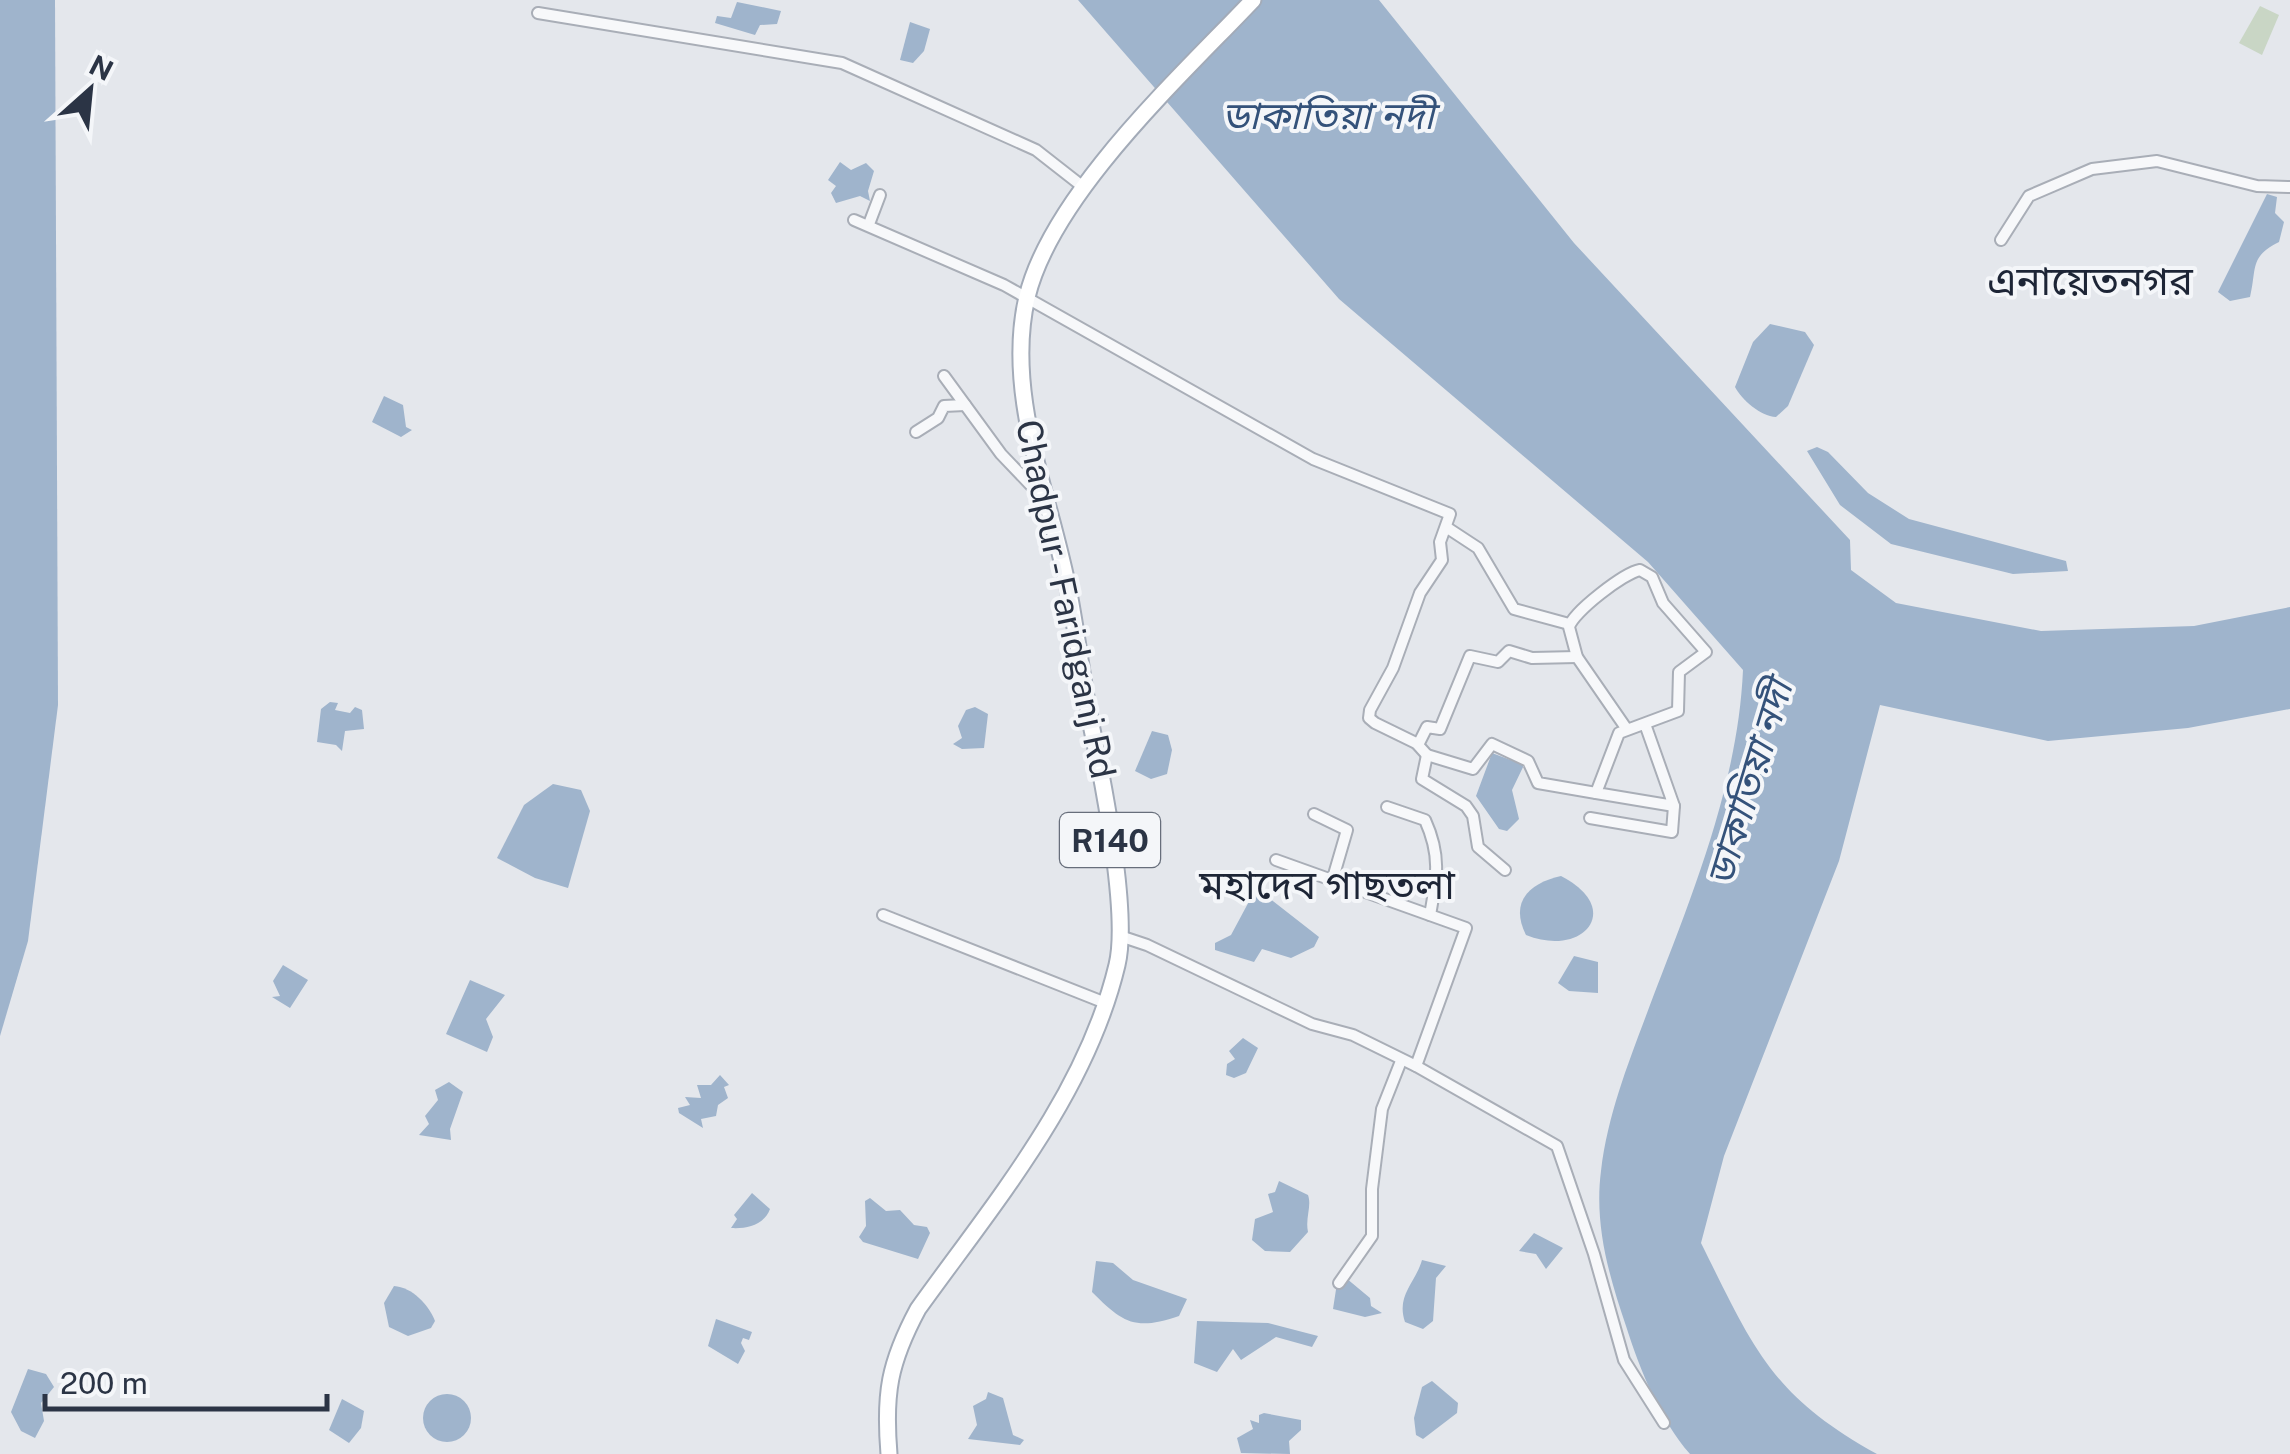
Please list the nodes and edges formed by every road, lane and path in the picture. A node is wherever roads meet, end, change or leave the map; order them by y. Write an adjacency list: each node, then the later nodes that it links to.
1 (1253, 0): 3 (main road, Chadpur - Faridganj Rd / R140)
2 (538, 13): 3 (street)
3 (1082, 186): 9 (main road, Chadpur - Faridganj Rd / R140)
4 (2290, 187): 8 (street)
5 (880, 195): 7 (street)
6 (854, 220): 7 (street)
7 (869, 224): 9 (street)
8 (2001, 240)
9 (1027, 298): 13 (main road, Chadpur - Faridganj Rd / R140); 14 (street)
10 (944, 376): 11 (street)
11 (965, 406): 12 (street); 13 (street)
12 (916, 432)
13 (1044, 499): 31 (main road, Chadpur - Faridganj Rd / R140)
14 (1446, 527): 15 (street); 19 (street)
15 (1570, 624): 16 (street); 17 (street)
16 (1577, 656): 18 (street); 19 (street)
17 (1645, 724): 18 (street); 22 (street)
18 (1626, 728): 21 (street)
19 (1418, 744): 20 (street)
20 (1427, 755): 21 (street); 27 (street)
21 (1596, 792): 22 (street)
22 (1674, 806): 25 (street)
23 (1387, 807): 30 (street)
24 (1314, 814): 28 (street)
25 (1590, 818)
26 (1276, 860): 28 (street)
27 (1504, 870)
28 (1333, 878): 30 (street)
29 (883, 915): 32 (street)
30 (1430, 915): 34 (street)
31 (1120, 936): 32 (main road, Chadpur - Faridganj Rd / R140); 33 (street)
32 (1103, 1002): 37 (main road, Chadpur - Faridganj Rd / R140)
33 (1401, 1061): 34 (street); 35 (street)
34 (1416, 1066): 36 (street)
35 (1339, 1283)
36 (1664, 1423)
37 (889, 1454)

